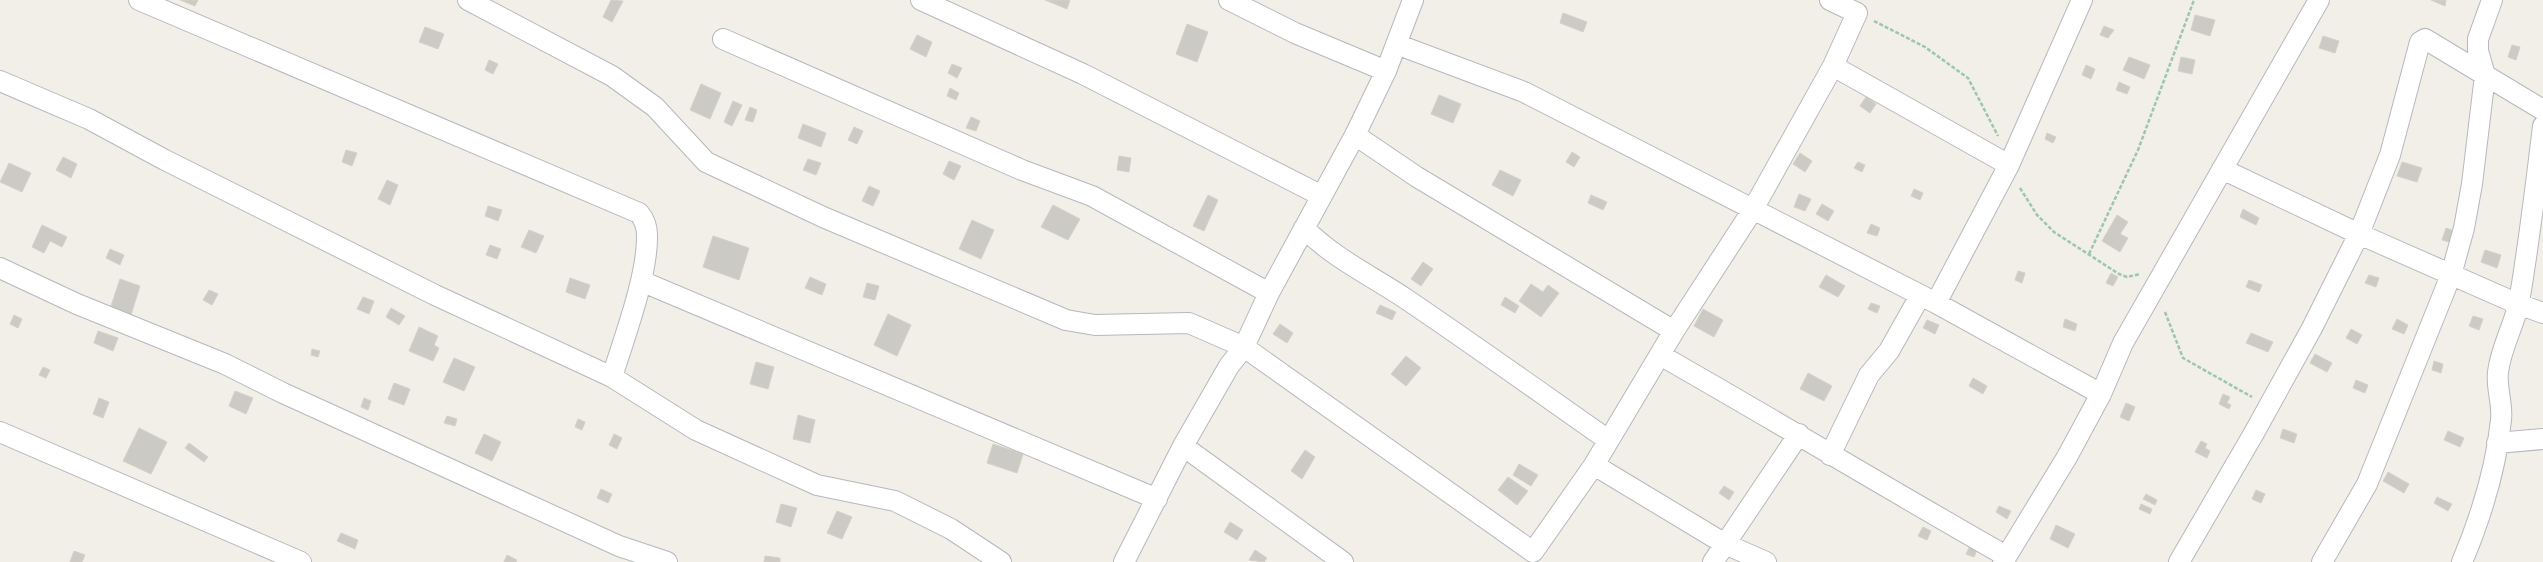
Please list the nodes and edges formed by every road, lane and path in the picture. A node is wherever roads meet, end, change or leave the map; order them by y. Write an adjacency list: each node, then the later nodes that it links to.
1 (139, 0): 30 (street)
2 (468, 0): 37 (street)
3 (921, 0): 23 (street)
4 (1228, 0): 15 (street)
5 (1413, 0): 13 (street)
6 (1830, 0): 11 (street)
7 (2082, 0): 21 (street)
8 (2194, 0): 27 (path)
9 (2319, 0): 22 (street)
10 (2492, 0): 16 (street)
11 (1861, 6): 14 (street)
12 (723, 39): 32 (street)
13 (1396, 44): 15 (street); 24 (street)
14 (1833, 66): 21 (street); 24 (street)
15 (1386, 71): 20 (street)
16 (2485, 75): 18 (street); 26 (street); 29 (street)
17 (0, 81): 39 (street)
18 (2543, 110)
19 (2543, 126): 34 (street)
20 (1356, 135): 23 (street); 36 (street)
21 (2009, 165): 33 (street)
22 (2222, 169): 26 (street); 31 (street)
23 (1322, 196): 25 (street)
24 (1752, 211): 33 (street); 36 (street)
25 (1304, 228): 32 (street); 45 (street)
26 (2359, 234): 29 (street); 41 (street)
27 (2089, 254)
28 (0, 268): 55 (street)
29 (2451, 275): 34 (street); 62 (street)
30 (641, 281): 39 (street); 50 (street)
31 (2155, 287): 40 (street); 41 (path)
32 (1269, 294): 37 (street)
33 (1928, 299): 40 (street); 48 (street)
34 (2518, 304): 35 (street); 46 (street)
35 (2543, 313)
36 (1674, 331): 38 (street)
37 (1244, 347): 47 (street); 52 (street)
38 (1660, 355): 43 (street); 45 (street)
39 (612, 377): 56 (street)
40 (2101, 394): 53 (street)
41 (2269, 407): 61 (street)
42 (0, 432): 54 (street)
43 (1799, 434): 48 (street); 51 (street)
44 (2543, 439): 46 (street)
45 (1608, 440): 49 (street)
46 (2497, 443): 63 (street)
47 (1183, 446): 50 (street); 58 (street)
48 (1830, 455): 53 (street)
49 (1594, 465): 51 (street); 52 (street)
50 (1157, 499): 57 (street)
51 (1725, 544): 59 (street); 60 (street)
52 (1530, 557)
53 (2005, 559)
54 (301, 562)
55 (667, 562)
56 (1001, 562)
57 (1124, 562)
58 (1343, 562)
59 (1713, 562)
60 (1766, 562)
61 (2179, 562)
62 (2322, 562)
63 (2462, 562)

